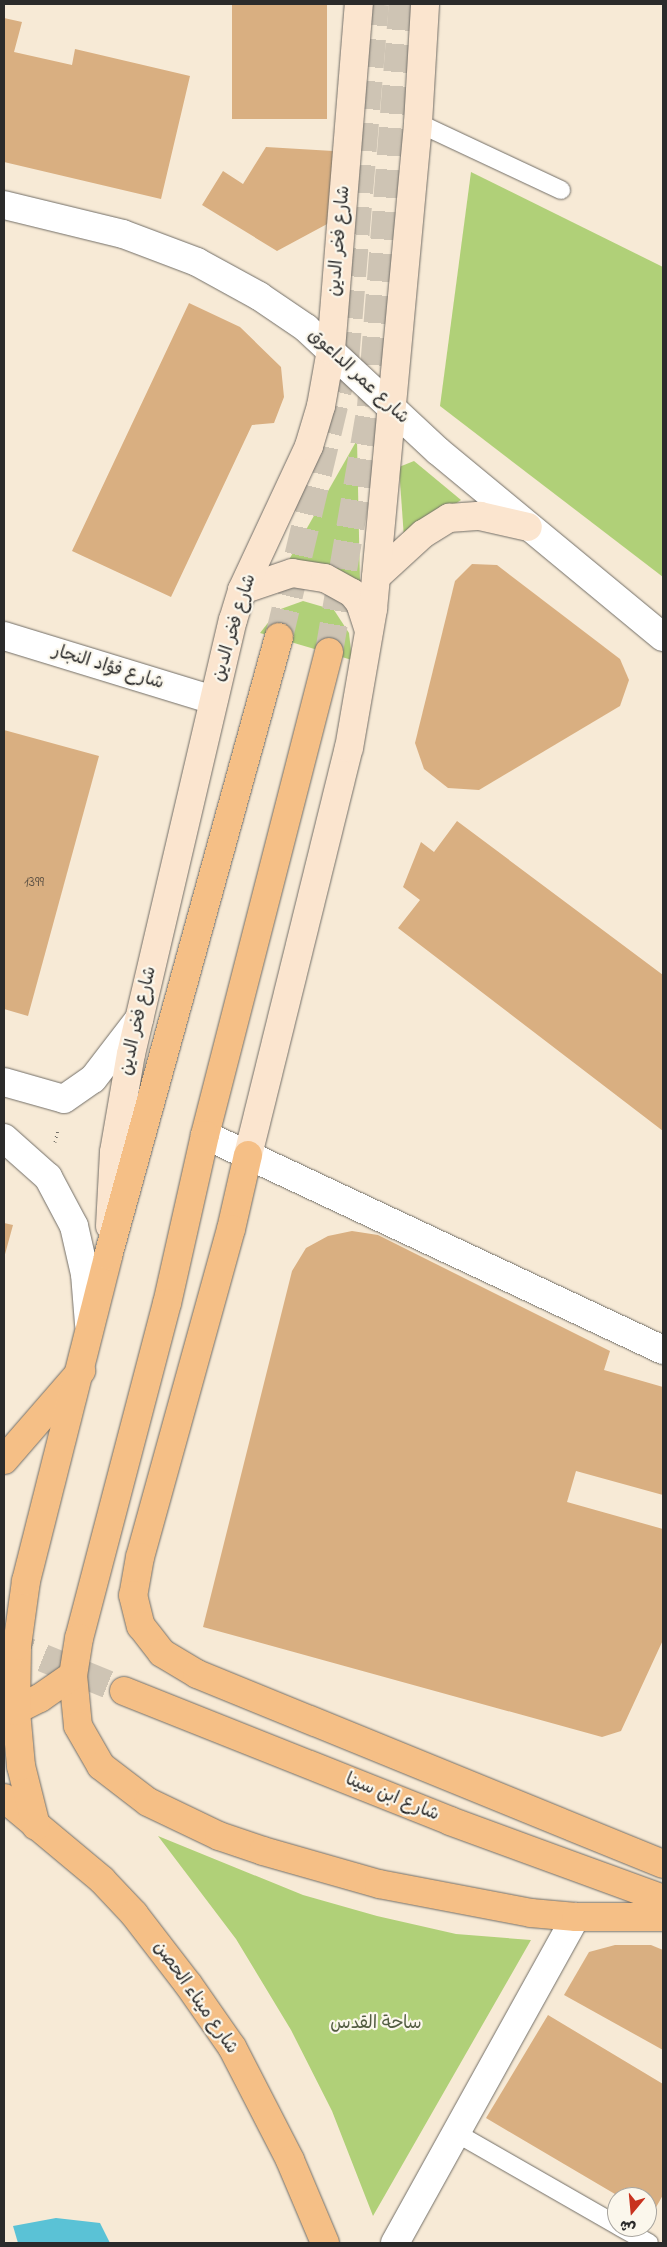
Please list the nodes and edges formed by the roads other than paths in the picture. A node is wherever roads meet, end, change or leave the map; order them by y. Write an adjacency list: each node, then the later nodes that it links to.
1 (359, 4): 6 (main road, شارع فخر الدين)
2 (425, 4): 3 (main road)
3 (418, 123): 4 (lane); 7 (main road)
4 (562, 190)
5 (4, 205): 6 (street, شارع عمر الداعوق)
6 (331, 350): 7 (street, شارع عمر الداعوق); 10 (main road, شارع فخر الدين)
7 (390, 407): 8 (street, شارع عمر الداعوق); 9 (main road)
8 (528, 527): 9 (main road); 14 (street, شارع عمر الداعوق)
9 (376, 577): 11 (main road)
10 (242, 590): 11 (main road); 16 (main road, شارع فخر الدين)
11 (369, 632): 21 (main road)
12 (4, 636): 16 (street, شارع فؤاد النجار)
13 (279, 637): 22 (highway)
14 (663, 637)
15 (328, 652): 19 (highway)
16 (213, 700): 17 (main road, شارع فخر الدين)
17 (138, 1019): 18 (street); 22 (main road, شارع فخر الدين)
18 (4, 1082)
19 (205, 1135): 21 (street); 27 (highway)
20 (4, 1138): 23 (street)
21 (248, 1155): 24 (street); 32 (highway)
22 (108, 1256): 23 (highway)
23 (90, 1335): 25 (highway)
24 (663, 1350)
25 (81, 1371): 26 (highway); 29 (highway)
26 (4, 1460)
27 (73, 1675): 29 (highway); 34 (highway)
28 (124, 1691): 33 (highway, شارع ابن سينا)
29 (10, 1714): 31 (highway)
30 (4, 1798): 31 (highway, شارع ميناء الحصن)
31 (36, 1826): 38 (highway, شارع ميناء الحصن)
32 (663, 1864)
33 (663, 1899)
34 (576, 1917): 35 (highway); 36 (street)
35 (663, 1917)
36 (458, 2134): 37 (lane); 39 (street)
37 (607, 2219)
38 (326, 2243)
39 (395, 2243)

